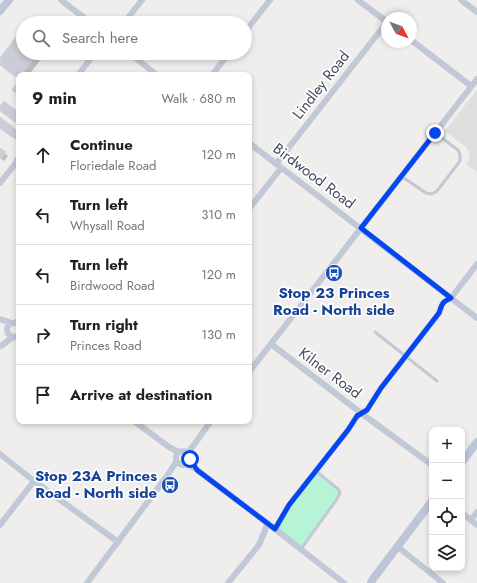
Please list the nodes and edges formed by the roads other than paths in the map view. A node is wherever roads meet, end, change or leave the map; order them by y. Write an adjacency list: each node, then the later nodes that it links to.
1 (9, 0): 7 (street)
2 (61, 0): 9 (street)
3 (142, 0): 10 (street)
4 (270, 0): 12 (street)
5 (358, 0): 11 (street)
6 (463, 0): 8 (street)
7 (0, 11)
8 (477, 12)
9 (82, 16)
10 (129, 16)
11 (381, 17)
12 (252, 23)
13 (381, 30): 26 (street, Lindley Road)
14 (417, 45): 22 (street)
15 (90, 60): 18 (street)
16 (138, 60): 19 (street)
17 (224, 60): 20 (street)
18 (80, 72)
19 (153, 72)
20 (214, 72)
21 (477, 79): 22 (street)
22 (472, 86): 23 (street)
23 (435, 133): 28 (street); 28 (lane)
24 (252, 145): 26 (street, Birdwood Road)
25 (16, 162): 29 (street)
26 (276, 164): 27 (street, Birdwood Road)
27 (281, 168): 30 (street); 31 (street, Birdwood Road)
28 (401, 176): 31 (street)
29 (0, 183)
30 (252, 205)
31 (361, 228): 33 (street, Birdwood Road); 39 (street)
32 (477, 264): 33 (street)
33 (451, 298): 34 (street, Birdwood Road); 41 (street)
34 (477, 318)
35 (0, 319): 36 (street); 38 (street)
36 (16, 323): 38 (street)
37 (376, 332): 41 (lane)
38 (14, 334): 40 (street)
39 (271, 344): 42 (street); 44 (street, Kilner Road)
40 (0, 346)
41 (406, 356): 43 (lane); 44 (street)
42 (252, 368)
43 (438, 381)
44 (361, 413): 51 (street, Kilner Road); 52 (street)
45 (138, 424): 49 (street)
46 (209, 424): 49 (street)
47 (477, 442): 50 (street)
48 (0, 454): 53 (street)
49 (183, 458): 58 (street); 62 (street)
50 (465, 458)
51 (429, 463)
52 (316, 471): 61 (street); 64 (lane)
53 (34, 481): 59 (street); 62 (street)
54 (429, 505): 63 (street)
55 (477, 512): 57 (street)
56 (465, 515): 57 (street)
57 (471, 520): 60 (street)
58 (268, 523): 61 (street); 67 (street)
59 (0, 525)
60 (477, 525)
61 (275, 529): 64 (street)
62 (118, 542): 66 (street)
63 (398, 546): 65 (street); 69 (street)
64 (301, 549): 68 (street)
65 (371, 582)
66 (87, 583)
67 (228, 583)
68 (344, 583)
69 (444, 583)

